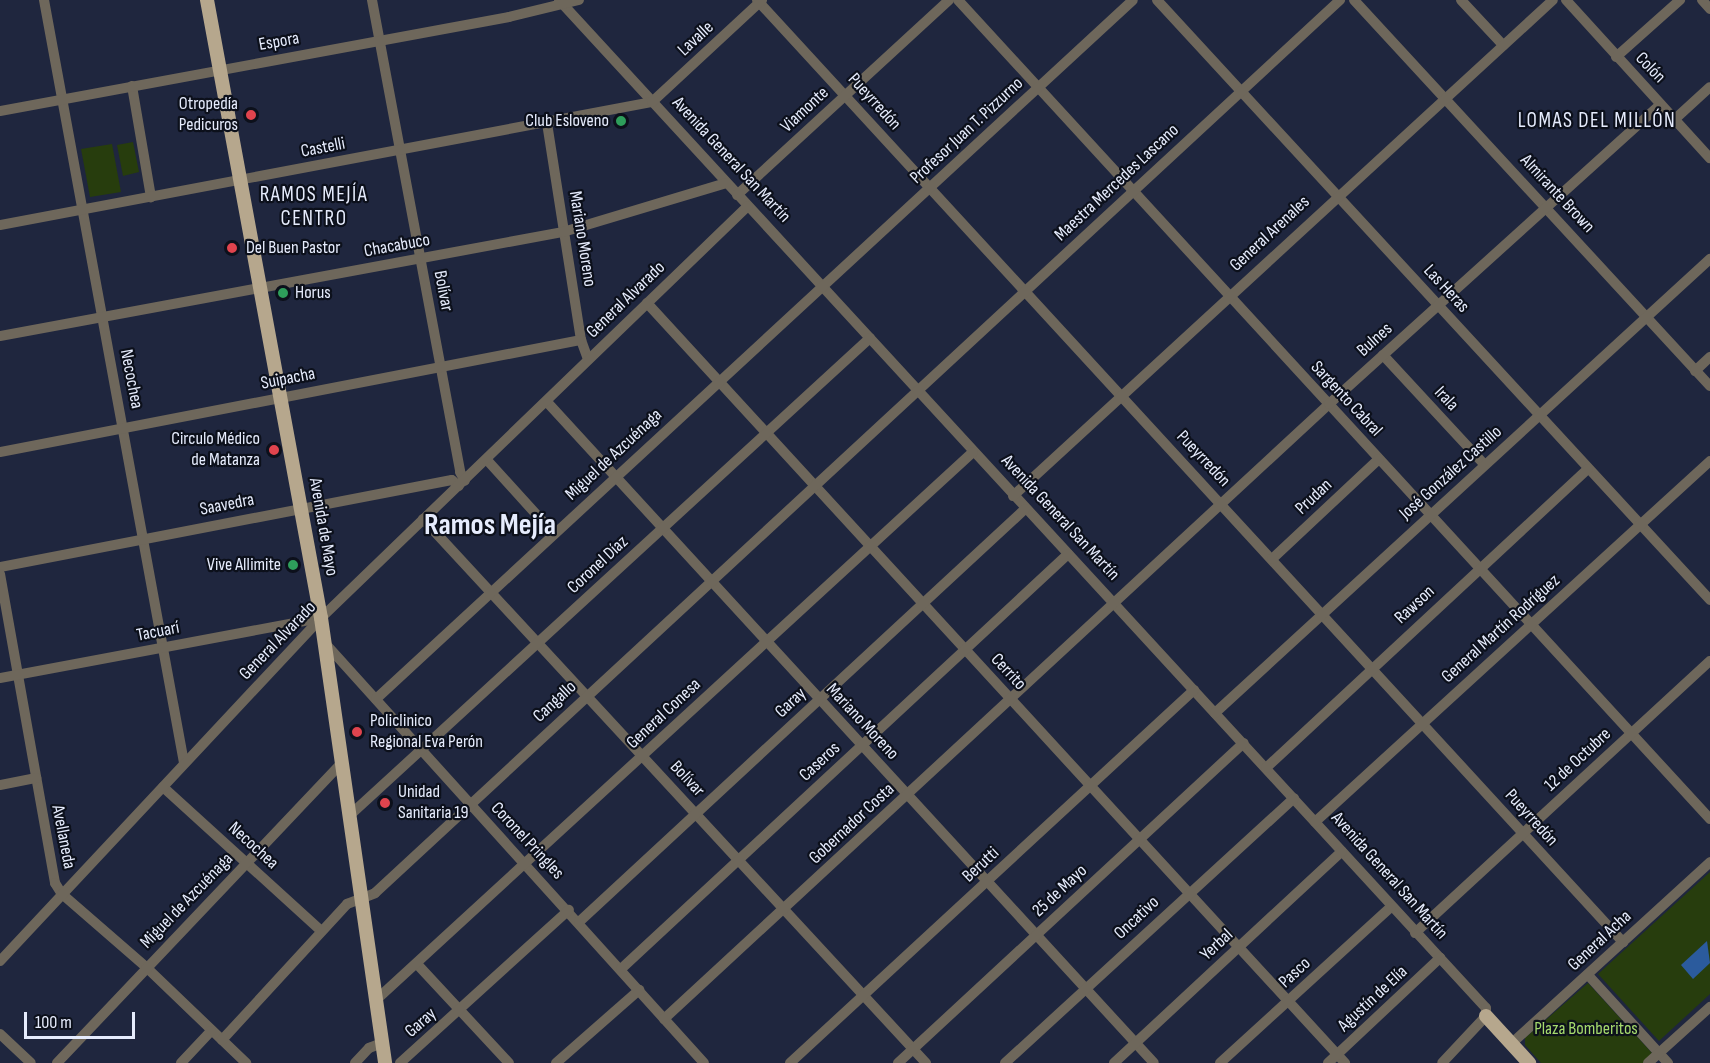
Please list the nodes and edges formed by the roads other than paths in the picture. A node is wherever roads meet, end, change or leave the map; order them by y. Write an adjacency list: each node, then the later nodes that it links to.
1 (44, 0): 29 (street, Necochea)
2 (207, 0): 22 (main road, Avenida de Mayo)
3 (372, 0): 19 (street, Bolívar)
4 (579, 0): 17 (street, Espora)
5 (949, 0): 27 (street, Viamonte)
6 (958, 0): 25 (street, Sargento Cabral)
7 (1133, 0): 25 (street, Profesor Juan T. Pizzurno)
8 (1157, 0): 26 (street, Las Heras)
9 (1340, 0): 26 (street, Maestra Mercedes Lascano)
10 (1354, 0): 28 (street, Almirante Brown)
11 (1461, 0): 20 (street)
12 (1552, 0): 20 (street, General Arenales)
13 (1566, 0): 21 (street, Colón)
14 (1680, 0): 21 (street)
15 (1702, 0): 18 (street)
16 (760, 1): 27 (street, Pueyrredón); 30 (street, Lavalle)
17 (562, 3): 19 (street, Espora); 30 (street, Avenida General San Martín)
18 (1710, 9)
19 (380, 41): 22 (street, Espora); 35 (street, Bolívar)
20 (1503, 45): 28 (street, General Arenales)
21 (1616, 57): 31 (street, Colón)
22 (220, 70): 23 (street, Espora); 37 (main road, Avenida de Mayo)
23 (132, 86): 29 (street, Espora); 43 (street)
24 (1710, 87): 33 (street)
25 (1038, 88): 39 (street, Profesor Juan T. Pizzurno); 40 (street, Sargento Cabral)
26 (1240, 92): 40 (street, Maestra Mercedes Lascano); 42 (street, Las Heras)
27 (845, 95): 39 (street, Pueyrredón); 41 (street, Viamonte)
28 (1445, 97): 42 (street, General Arenales); 45 (street, Almirante Brown)
29 (63, 99): 32 (street, Espora); 46 (street, Necochea)
30 (652, 102): 34 (street, Castelli); 38 (street, Avenida General San Martín)
31 (1661, 104): 33 (street, Colón); 45 (street, Bulnes)
32 (0, 111)
33 (1675, 119): 36 (street, Colón)
34 (547, 123): 35 (street, Castelli); 48 (street, Mariano Moreno)
35 (402, 149): 37 (street, Castelli); 49 (street, Bolívar)
36 (1710, 158)
37 (242, 181): 43 (street, Castelli); 52 (main road, Avenida de Mayo)
38 (726, 183): 41 (street, Avenida General San Martín); 48 (street, Chacabuco)
39 (929, 188): 51 (street, Profesor Juan T. Pizzurno); 53 (street, Pueyrredón)
40 (1133, 191): 53 (street, Maestra Mercedes Lascano); 54 (street, Sargento Cabral)
41 (737, 195): 44 (street, Avenida General San Martín)
42 (1336, 196): 54 (street, General Arenales); 56 (street, Las Heras)
43 (152, 197): 46 (street, Castelli)
44 (748, 206): 51 (street, Avenida General San Martín); 55 (street, General Alvarado)
45 (1547, 208): 56 (street, Bulnes); 57 (street, Almirante Brown)
46 (83, 210): 47 (street, Castelli); 58 (street, Necochea)
47 (0, 225)
48 (563, 232): 49 (street, Chacabuco); 61 (street, Mariano Moreno)
49 (420, 259): 52 (street, Chacabuco); 65 (street, Bolívar)
50 (1710, 259): 57 (street, José González Castillo)
51 (823, 285): 60 (street, Avenida General San Martín); 67 (street, Miguel de Azcuénaga)
52 (261, 288): 58 (street, Chacabuco); 71 (main road, Avenida de Mayo)
53 (1024, 290): 69 (street, Maestra Mercedes Lascano); 70 (street, Pueyrredón)
54 (1228, 296): 70 (street, General Arenales); 73 (street, Sargento Cabral)
55 (647, 303): 64 (street, General Alvarado); 67 (street, Cerrito)
56 (1438, 305): 62 (street, Bulnes); 74 (street, Las Heras)
57 (1646, 317): 66 (street, Almirante Brown); 74 (street, José González Castillo)
58 (103, 318): 59 (street, Chacabuco); 75 (street, Necochea)
59 (0, 336)
60 (870, 338): 69 (street, Avenida General San Martín); 76 (street, Coronel Díaz)
61 (581, 340): 64 (street, Mariano Moreno); 65 (street, Suipacha)
62 (1383, 355): 73 (street, Bulnes); 82 (street, Irala)
63 (1710, 357): 66 (street)
64 (588, 359): 72 (street, General Alvarado)
65 (440, 367): 71 (street, Suipacha); 85 (street, Bolívar)
66 (1695, 370): 68 (street, Almirante Brown)
67 (718, 381): 76 (street, Cerrito); 84 (street, Miguel de Azcuénaga)
68 (1710, 386)
69 (917, 390): 78 (street, Avenida General San Martín); 86 (street, Cangallo)
70 (1122, 396): 87 (street, General Arenales); 88 (street, Pueyrredón)
71 (281, 398): 75 (street, Suipacha); 89 (main road, Avenida de Mayo)
72 (547, 402): 80 (street, General Alvarado); 84 (street, Mariano Moreno)
73 (1329, 404): 79 (street, Sargento Cabral); 88 (street, Bulnes)
74 (1539, 414): 82 (street, José González Castillo); 83 (street, Las Heras)
75 (123, 428): 77 (street, Suipacha); 96 (street, Necochea)
76 (766, 433): 86 (street, Cerrito); 94 (street, Coronel Díaz)
77 (0, 452)
78 (973, 452): 87 (street, Avenida General San Martín); 97 (street, General Conesa)
79 (1379, 459): 91 (street, Sargento Cabral); 99 (street, Prudan)
80 (487, 460): 85 (street, General Alvarado); 95 (street)
81 (1710, 461): 93 (street, General Martín Rodríguez)
82 (1484, 464): 91 (street, José González Castillo)
83 (1588, 469): 93 (street, Las Heras); 101 (street, Rawson)
84 (616, 477): 94 (street, Mariano Moreno); 95 (street, Miguel de Azcuénaga)
85 (462, 483): 89 (street, Saavedra); 92 (street, General Alvarado)
86 (814, 486): 97 (street, Cerrito); 103 (street, Cangallo)
87 (1013, 496): 90 (street, Avenida General San Martín)
88 (1221, 504): 99 (street, Pueyrredón); 107 (street, Bulnes)
89 (301, 507): 96 (street, Saavedra); 109 (main road, Avenida de Mayo)
90 (1026, 509): 98 (street, Avenida General San Martín); 106 (street, Garay)
91 (1430, 514): 101 (street, Sargento Cabral); 108 (street, José González Castillo)
92 (423, 519): 104 (street, Bolívar); 109 (street, General Alvarado)
93 (1640, 525): 105 (street, Las Heras); 110 (street, General Martín Rodríguez)
94 (663, 527): 103 (street, Mariano Moreno); 112 (street, Coronel Díaz)
95 (554, 534): 104 (street, Miguel de Azcuénaga)
96 (143, 539): 100 (street, Saavedra); 114 (street, Necochea)
97 (870, 545): 106 (street, Cerrito); 113 (street, General Conesa)
98 (1068, 555): 107 (street, Avenida General San Martín); 115 (street, Caseros)
99 (1272, 559): 108 (street, Pueyrredón)
100 (0, 567)
101 (1480, 568): 110 (street, Sargento Cabral); 117 (street, Rawson)
102 (0, 573): 118 (street, Avellaneda)
103 (710, 581): 113 (street, Mariano Moreno); 121 (street, Cangallo)
104 (492, 592): 112 (street, Bolívar); 122 (street, Miguel de Azcuénaga)
105 (1710, 600)
106 (922, 603): 115 (street, Cerrito); 123 (street, Garay)
107 (1114, 603): 120 (street, Avenida General San Martín); 124 (street, Gobernador Costa)
108 (1322, 613): 117 (street, Pueyrredón); 125 (street, José González Castillo)
109 (321, 618): 111 (main road, Avenida de Mayo); 114 (street, Tacuarí); 132 (street, General Alvarado)
110 (1533, 623): 126 (street, General Martín Rodríguez); 127 (street, Sargento Cabral)
111 (324, 642): 122 (street, Coronel Pringles); 133 (main road, Avenida de Mayo)
112 (540, 642): 121 (street, Bolívar); 130 (street, Coronel Díaz)
113 (766, 642): 123 (street, Mariano Moreno); 131 (street, General Conesa)
114 (163, 648): 118 (street, Tacuarí); 132 (street, Necochea)
115 (965, 650): 124 (street, Cerrito); 129 (street, Caseros)
116 (1710, 661): 127 (street, 12 de Octubre)
117 (1372, 668): 126 (street, Pueyrredón); 134 (street, Rawson)
118 (18, 675): 119 (street, Tacuarí); 135 (street, Avellaneda)
119 (0, 678)
120 (1194, 690): 125 (street, Avenida General San Martín); 137 (street, Berutti)
121 (587, 694): 131 (street, Bolívar); 141 (street, Cangallo)
122 (376, 699): 130 (street, Coronel Pringles)
123 (819, 699): 129 (street, Mariano Moreno); 142 (street, Garay)
124 (1010, 699): 137 (street, Cerrito); 139 (street, Gobernador Costa)
125 (1215, 713): 128 (street, Avenida General San Martín)
126 (1423, 723): 145 (street, General Martín Rodríguez); 146 (street, Pueyrredón)
127 (1631, 733): 144 (street, Sargento Cabral); 146 (street, 12 de Octubre)
128 (1244, 744): 134 (street, Avenida General San Martín); 147 (street, 25 de Mayo)
129 (861, 746): 139 (street, Mariano Moreno); 149 (street, Caseros)
130 (422, 750): 141 (street, Coronel Pringles); 143 (street, Coronel Díaz)
131 (643, 756): 142 (street, Bolívar); 152 (street, General Conesa)
132 (184, 763): 138 (street, General Alvarado)
133 (341, 764): 143 (main road, Avenida de Mayo); 151 (street, Miguel de Azcuénaga)
134 (1266, 768): 140 (street, Avenida General San Martín)
135 (36, 778): 136 (street); 155 (street, Avellaneda)
136 (0, 785)
137 (1090, 785): 147 (street, Cerrito); 153 (street, Berutti)
138 (163, 787): 151 (street, Necochea); 155 (street, General Alvarado)
139 (906, 794): 153 (street, Mariano Moreno); 159 (street, Gobernador Costa)
140 (1293, 798): 145 (street, Avenida General San Martín); 154 (street, Oncativo)
141 (470, 803): 152 (street, Coronel Pringles); 156 (street, Cangallo)
142 (697, 814): 149 (street, Bolívar); 160 (street, Garay)
143 (349, 816): 156 (main road, Avenida de Mayo)
144 (1710, 819)
145 (1315, 822): 148 (street, Avenida General San Martín)
146 (1523, 834): 162 (street, 12 de Octubre); 164 (street, Pueyrredón)
147 (1140, 839): 154 (street, Cerrito); 163 (street, 25 de Mayo)
148 (1342, 851): 157 (street, Avenida General San Martín); 165 (street, Yerbal)
149 (740, 859): 159 (street, Bolívar); 170 (street, Caseros)
150 (1710, 862): 164 (street, General Acha)
151 (248, 863): 161 (street, Necochea); 169 (street, Miguel de Azcuénaga)
152 (526, 863): 158 (street, Coronel Pringles); 168 (street, General Conesa)
153 (987, 882): 163 (street, Mariano Moreno); 174 (street, Berutti)
154 (1189, 892): 165 (street, Cerrito); 172 (street, Oncativo)
155 (62, 894): 167 (street, General Alvarado); 169 (street, Avellaneda)
156 (361, 899): 161 (street, Cangallo); 175 (main road, Avenida de Mayo)
157 (1391, 906): 162 (street, Avenida General San Martín); 176 (street, Pasco)
158 (569, 910): 160 (street, Coronel Pringles); 178 (street, Garay)
159 (785, 910): 174 (street, Bolívar); 180 (street, Gobernador Costa)
160 (579, 922): 170 (street, Coronel Pringles)
161 (321, 931): 183 (street, Cangallo)
162 (1415, 933): 166 (street, Avenida General San Martín)
163 (1036, 936): 172 (street, Mariano Moreno); 187 (street, 25 de Mayo)
164 (1623, 942): 171 (street, General Acha)
165 (1239, 947): 176 (street, Cerrito); 185 (street, Yerbal)
166 (1440, 958): 179 (street, Avenida General San Martín); 189 (street, Agustín de Elía)
167 (0, 961)
168 (417, 964): 175 (street, General Conesa); 178 (street)
169 (146, 967): 181 (street, Avellaneda); 191 (street, Miguel de Azcuénaga)
170 (621, 969): 173 (street, Coronel Pringles)
171 (1588, 975): 186 (street, General Acha); 188 (street)
172 (1085, 989): 185 (street, Mariano Moreno); 203 (street, Oncativo)
173 (639, 990): 180 (street, Coronel Pringles); 198 (street)
174 (864, 996): 187 (street, Bolívar); 200 (street, Berutti)
175 (376, 1000): 184 (main road, Avenida de Mayo)
176 (1288, 1001): 189 (street, Cerrito); 206 (street, Pasco)
177 (1710, 1007): 188 (street)
178 (461, 1010): 196 (street, Garay); 197 (street)
179 (1486, 1016): 186 (main road, Avenida General San Martín); 208 (street)
180 (664, 1019): 199 (street, Coronel Pringles)
181 (211, 1031): 183 (street, Avellaneda); 192 (street)
182 (0, 1034): 190 (street)
183 (222, 1040): 193 (street, Avellaneda)
184 (382, 1043): 194 (street); 195 (main road, Avenida de Mayo)
185 (1136, 1043): 204 (street, Yerbal); 205 (street, Mariano Moreno)
186 (1511, 1044): 209 (main road, Avenida General San Martín)
187 (913, 1049): 201 (street, 25 de Mayo); 202 (street, Bolívar)
188 (1659, 1053): 210 (street); 211 (street)
189 (1341, 1059): 207 (street, Agustín de Elía)
190 (31, 1063)
191 (57, 1063)
192 (181, 1063)
193 (246, 1063)
194 (355, 1063)
195 (385, 1063)
196 (400, 1063)
197 (508, 1063)
198 (556, 1063)
199 (704, 1063)
200 (790, 1063)
201 (898, 1063)
202 (926, 1063)
203 (1005, 1063)
204 (1114, 1063)
205 (1154, 1063)
206 (1220, 1063)
207 (1328, 1063)
208 (1442, 1063)
209 (1529, 1063)
210 (1648, 1063)
211 (1668, 1063)

